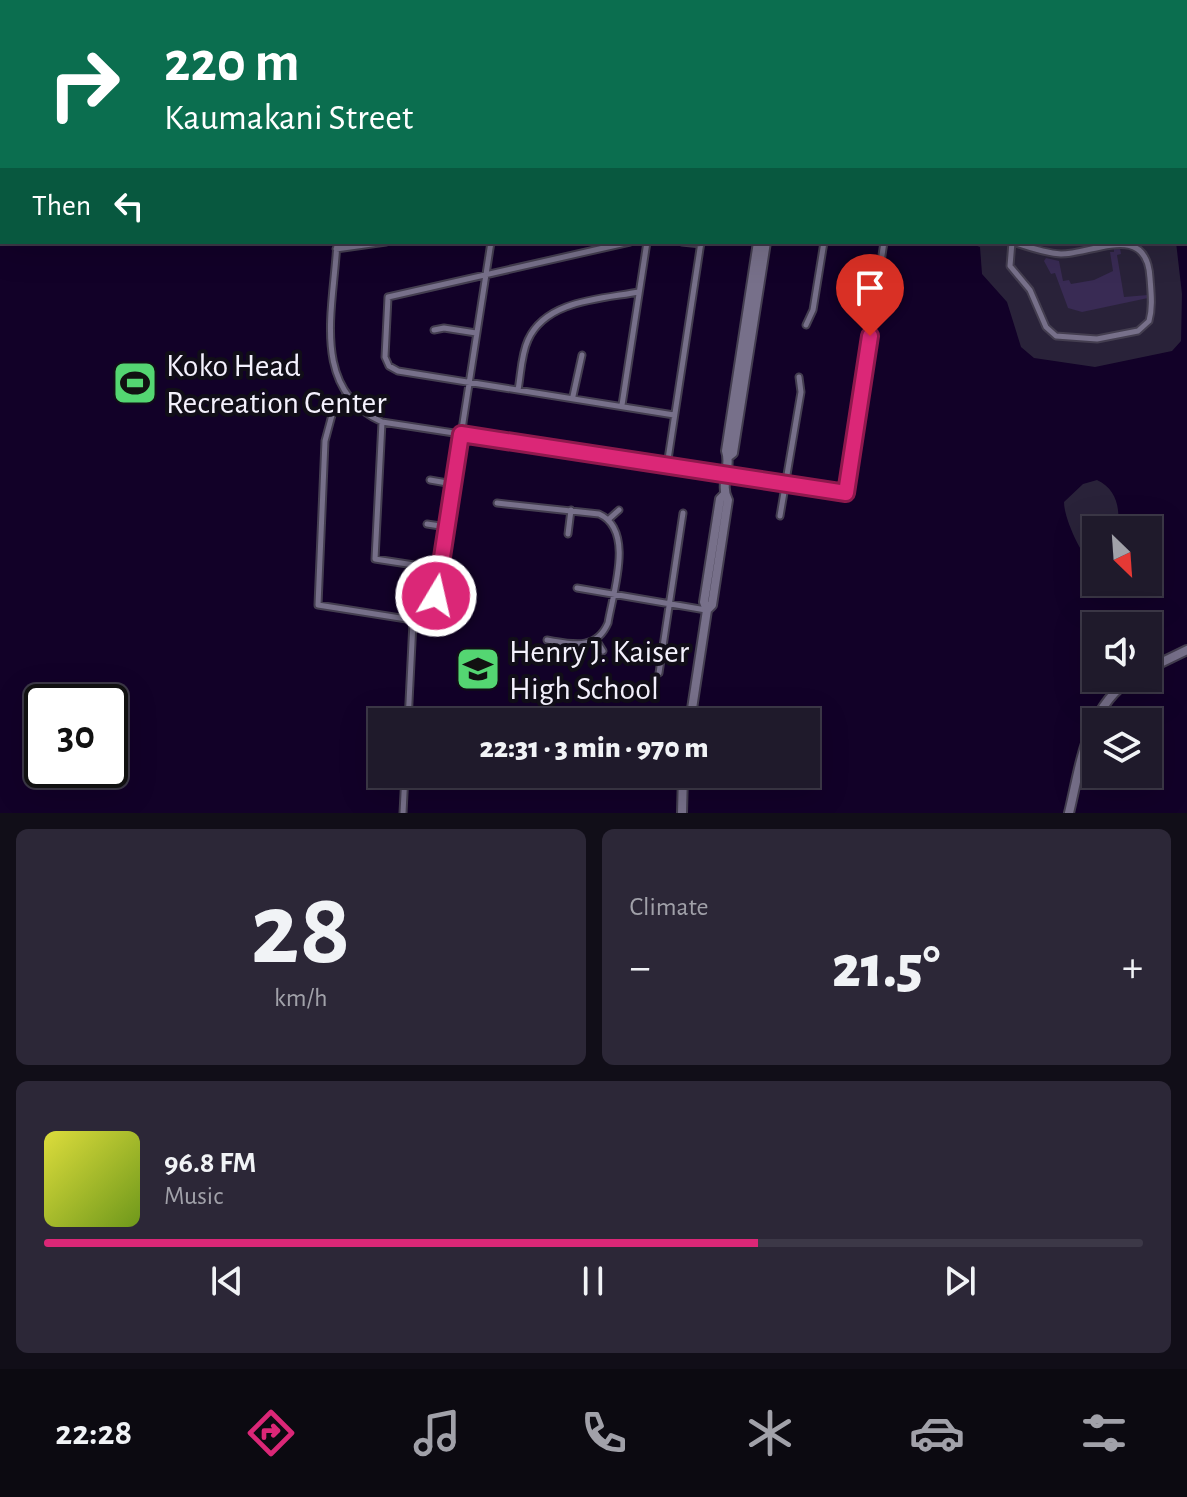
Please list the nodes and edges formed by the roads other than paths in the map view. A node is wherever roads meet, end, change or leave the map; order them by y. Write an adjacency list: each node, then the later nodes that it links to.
1 (491, 244): 14 (street)
2 (621, 244): 14 (street)
3 (647, 244): 15 (street)
4 (701, 244): 26 (street)
5 (758, 244): 29 (main road)
6 (766, 244): 29 (main road)
7 (824, 244): 16 (street)
8 (884, 244): 34 (street)
9 (1012, 244): 12 (street)
10 (1020, 244): 11 (street)
11 (1111, 244)
12 (1121, 244)
13 (337, 245): 23 (street)
14 (486, 274): 18 (street); 21 (street)
15 (639, 292): 22 (street); 25 (street)
16 (806, 325)
17 (434, 330): 18 (street)
18 (476, 333): 21 (street)
19 (582, 355): 24 (street)
20 (799, 377): 34 (street)
21 (469, 383): 22 (street); 28 (street)
22 (518, 390): 24 (street)
23 (345, 396): 27 (street); 49 (street)
24 (573, 397): 25 (street)
25 (622, 405): 26 (street)
26 (674, 415): 30 (street)
27 (382, 422): 28 (street); 44 (street)
28 (461, 434): 30 (street); 33 (street)
29 (728, 457): 31 (main road)
30 (667, 466): 31 (street)
31 (725, 476): 34 (street); 48 (main road)
32 (430, 480): 33 (street)
33 (453, 484): 42 (street)
34 (785, 485): 39 (street)
35 (497, 503): 36 (street)
36 (571, 510): 40 (street); 43 (street)
37 (619, 510): 40 (street)
38 (683, 513): 47 (street)
39 (780, 516)
40 (609, 519): 46 (street)
41 (427, 524): 42 (street)
42 (447, 527): 44 (street)
43 (568, 534)
44 (440, 569): 49 (street)
45 (577, 588): 46 (street)
46 (613, 596): 47 (street); 51 (street)
47 (671, 605): 48 (street); 55 (street)
48 (707, 610): 58 (main road)
49 (413, 622): 57 (street)
50 (547, 640): 51 (street)
51 (596, 640): 53 (street)
52 (1187, 650): 54 (main road)
53 (603, 651)
54 (1162, 662)
55 (659, 673)
56 (1117, 692): 63 (main road)
57 (409, 708)
58 (692, 708)
59 (404, 788): 61 (street)
60 (683, 788): 62 (main road)
61 (403, 813)
62 (682, 813)
63 (1069, 813)

